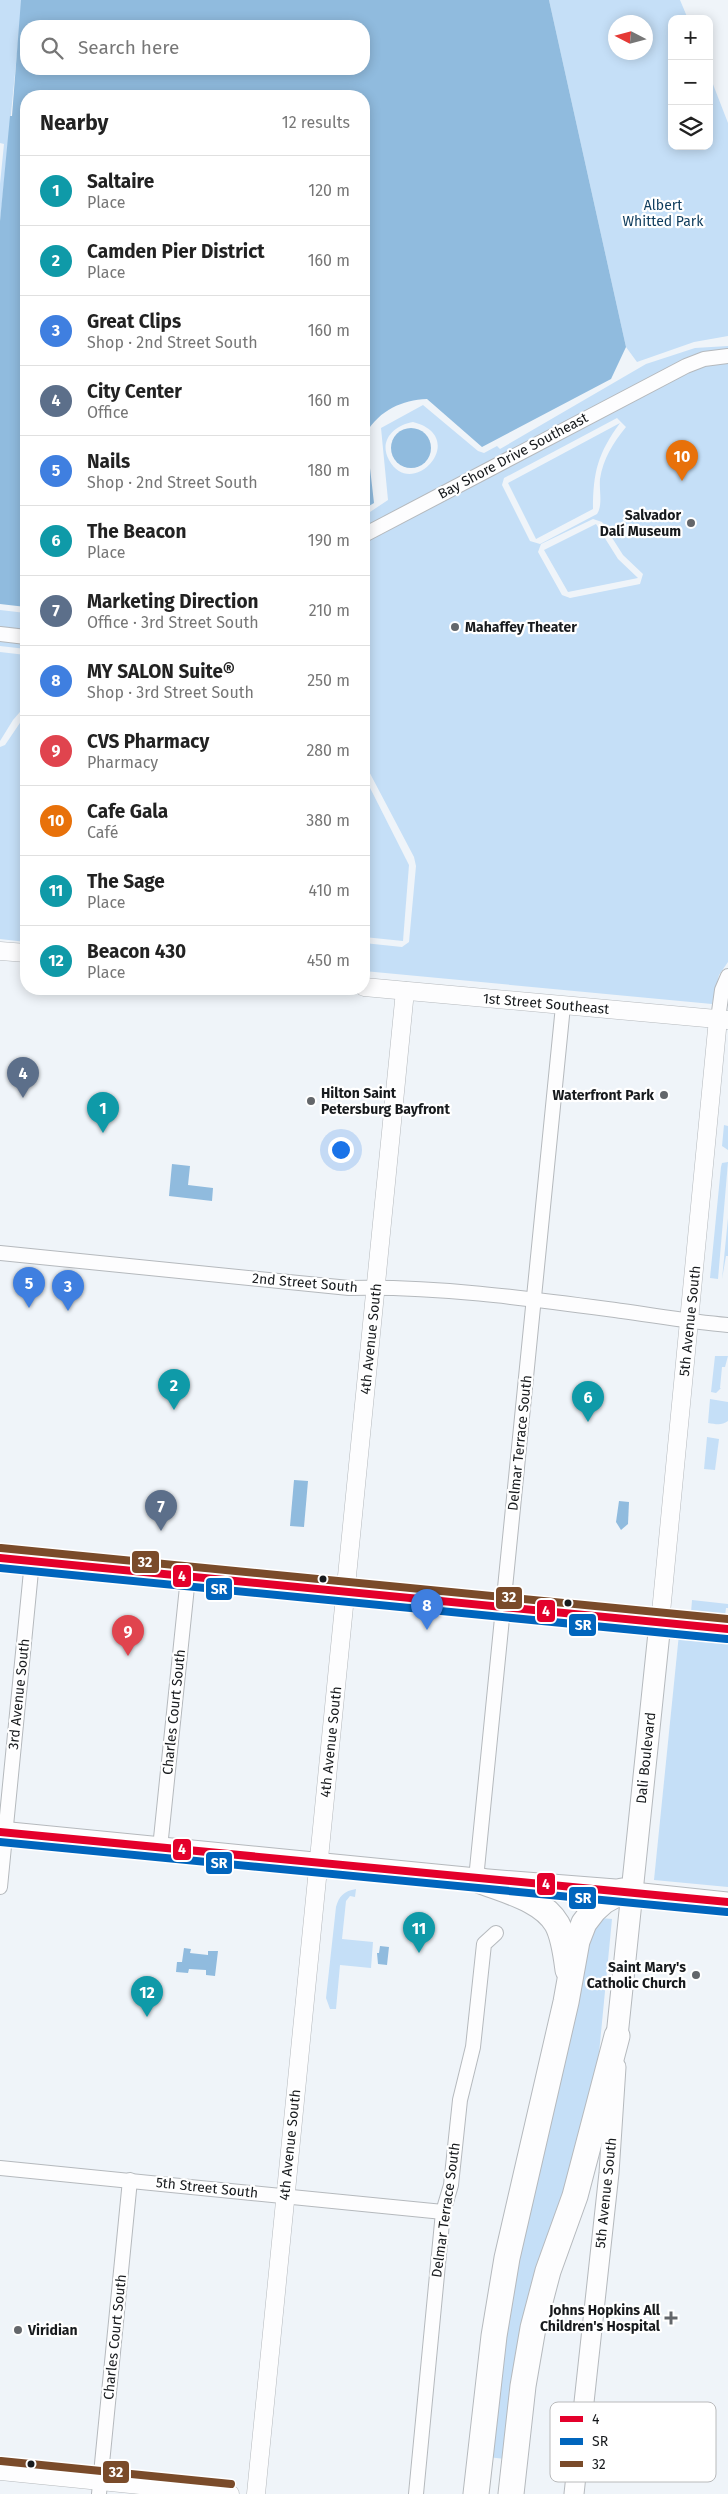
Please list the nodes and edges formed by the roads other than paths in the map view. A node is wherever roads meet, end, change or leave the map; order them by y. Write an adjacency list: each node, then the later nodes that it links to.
1 (728, 356): 2 (street, Bay Shore Drive Southeast)
2 (370, 532)
3 (0, 634): 4 (street)
4 (20, 636)
5 (0, 950): 6 (street)
6 (20, 952)
7 (728, 976): 11 (street)
8 (370, 988): 9 (street, 1st Street Southeast)
9 (405, 991): 10 (street, 1st Street Southeast); 13 (street, 4th Avenue South)
10 (563, 1006): 11 (street, 1st Street Southeast); 14 (street, Delmar Terrace South)
11 (723, 1020): 15 (street, 5th Avenue South)
12 (0, 1254): 13 (street, 2nd Street South)
13 (376, 1287): 14 (street, 2nd Street South); 20 (street, 4th Avenue South)
14 (535, 1300): 15 (street, 2nd Street South); 21 (street, Delmar Terrace South)
15 (690, 1322): 16 (street, 2nd Street South); 22 (street, 5th Avenue South)
16 (728, 1325)
17 (0, 1558): 18 (main road)
18 (32, 1561): 19 (main road); 24 (street, 3rd Avenue South)
19 (188, 1576): 20 (main road); 25 (street, Charles Court South)
20 (346, 1592): 21 (main road); 26 (street, 4th Avenue South)
21 (503, 1608): 22 (main road); 27 (street, Delmar Terrace South)
22 (660, 1623): 23 (street); 29 (main road, Dali Boulevard)
23 (728, 1629)
24 (3, 1832): 25 (main road); 28 (street, 3rd Avenue South)
25 (160, 1848): 26 (main road)
26 (318, 1864): 27 (main road); 36 (street, 4th Avenue South)
27 (476, 1879): 29 (main road); 32 (highway)
28 (0, 1887)
29 (628, 1891): 30 (main road); 32 (highway); 33 (main road, 5th Avenue South)
30 (728, 1902)
31 (496, 1933): 37 (street, Delmar Terrace South)
32 (570, 1980): 44 (highway)
33 (617, 2036): 38 (main road, 5th Avenue South); 45 (highway)
34 (0, 2168): 35 (street, 5th Street South)
35 (130, 2180): 36 (street, 5th Street South); 40 (street, Charles Court South)
36 (285, 2196): 37 (street, 5th Street South); 42 (street, 4th Avenue South)
37 (443, 2212): 43 (street, Delmar Terrace South)
38 (584, 2402)
39 (0, 2471): 40 (street)
40 (100, 2488): 41 (street)
41 (230, 2494)
42 (256, 2494)
43 (416, 2494)
44 (476, 2494)
45 (511, 2494)

